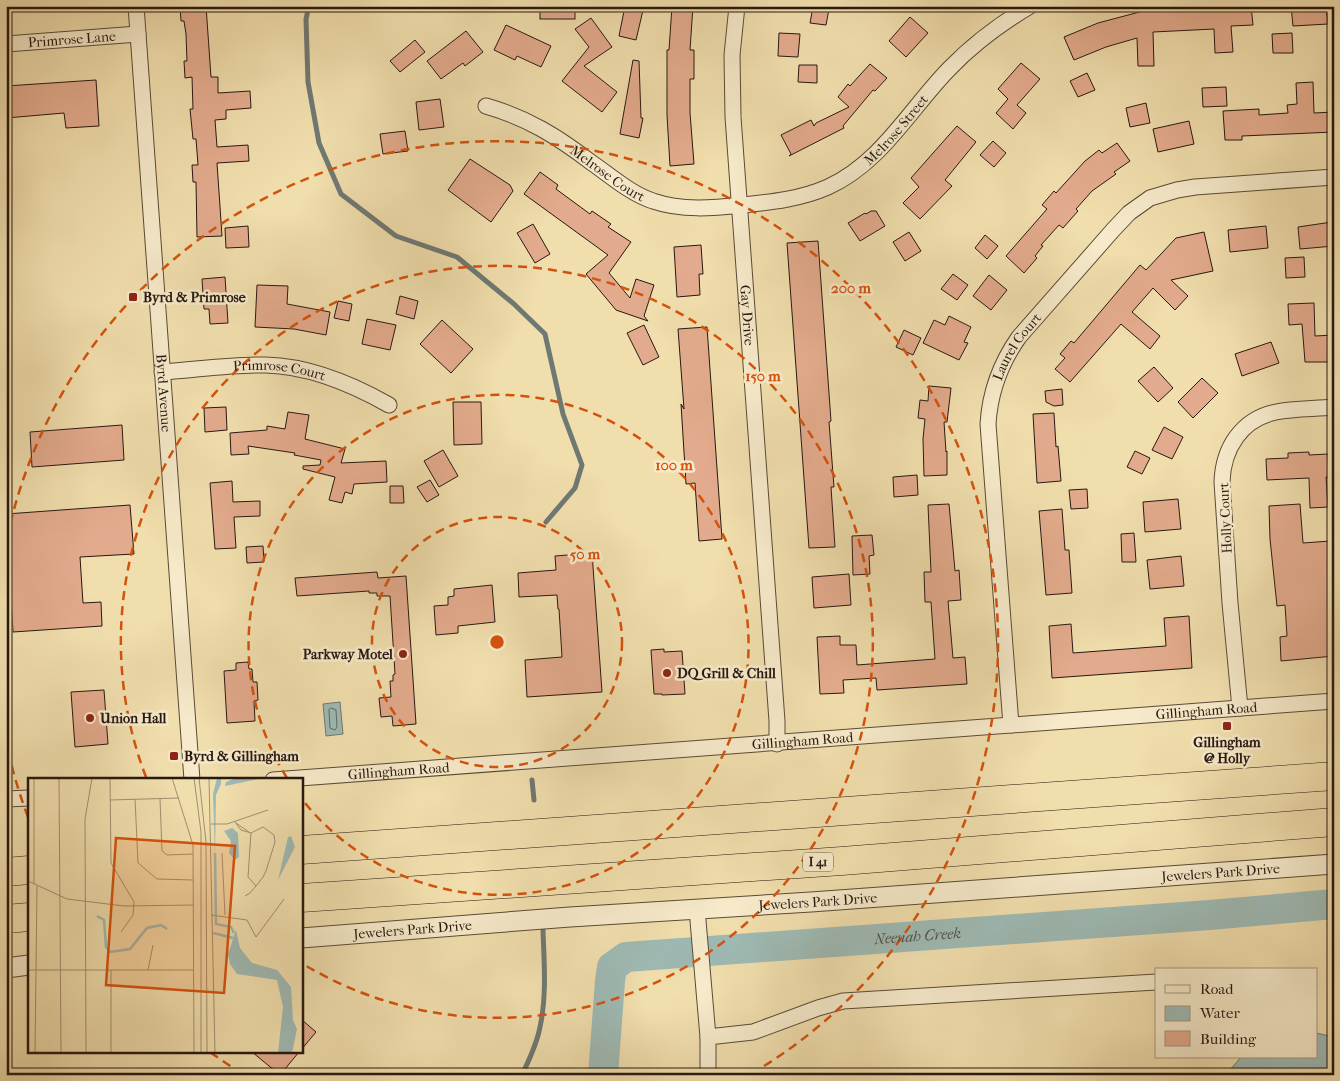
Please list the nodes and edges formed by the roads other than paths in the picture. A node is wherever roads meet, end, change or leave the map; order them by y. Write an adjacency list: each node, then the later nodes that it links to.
1 (136, 6): 4 (street, Byrd Avenue)
2 (737, 6): 8 (street, Gay Drive)
3 (1030, 6): 8 (street, Melrose Street)
4 (138, 34): 5 (street, Primrose Lane); 9 (street, Byrd Avenue)
5 (6, 44)
6 (486, 106): 8 (street, Melrose Court)
7 (1334, 177): 14 (street, Laurel Court)
8 (738, 205): 15 (street, Gay Drive)
9 (162, 372): 10 (street, Primrose Court); 17 (street, Byrd Avenue)
10 (389, 404)
11 (1334, 407): 13 (street, Holly Court)
12 (1334, 702): 13 (street, Gillingham Road)
13 (1240, 708): 14 (street, Gillingham Road)
14 (1011, 726): 15 (street, Gillingham Road)
15 (777, 744): 18 (street, Gillingham Road)
16 (1334, 776): 22 (highway)
17 (192, 778)
18 (299, 778)
19 (28, 798): 20 (street)
20 (6, 800)
21 (1334, 822): 26 (highway, I 41)
22 (302, 850)
23 (1334, 864): 27 (street, Jewelers Park Drive)
24 (28, 870): 25 (highway)
25 (6, 872)
26 (302, 898)
27 (697, 909): 30 (street, Jewelers Park Drive); 34 (street)
28 (28, 918): 29 (highway)
29 (6, 919)
30 (302, 938)
31 (28, 965): 32 (street)
32 (6, 968)
33 (1155, 982): 34 (street)
34 (708, 1038): 35 (street)
35 (708, 1075)

